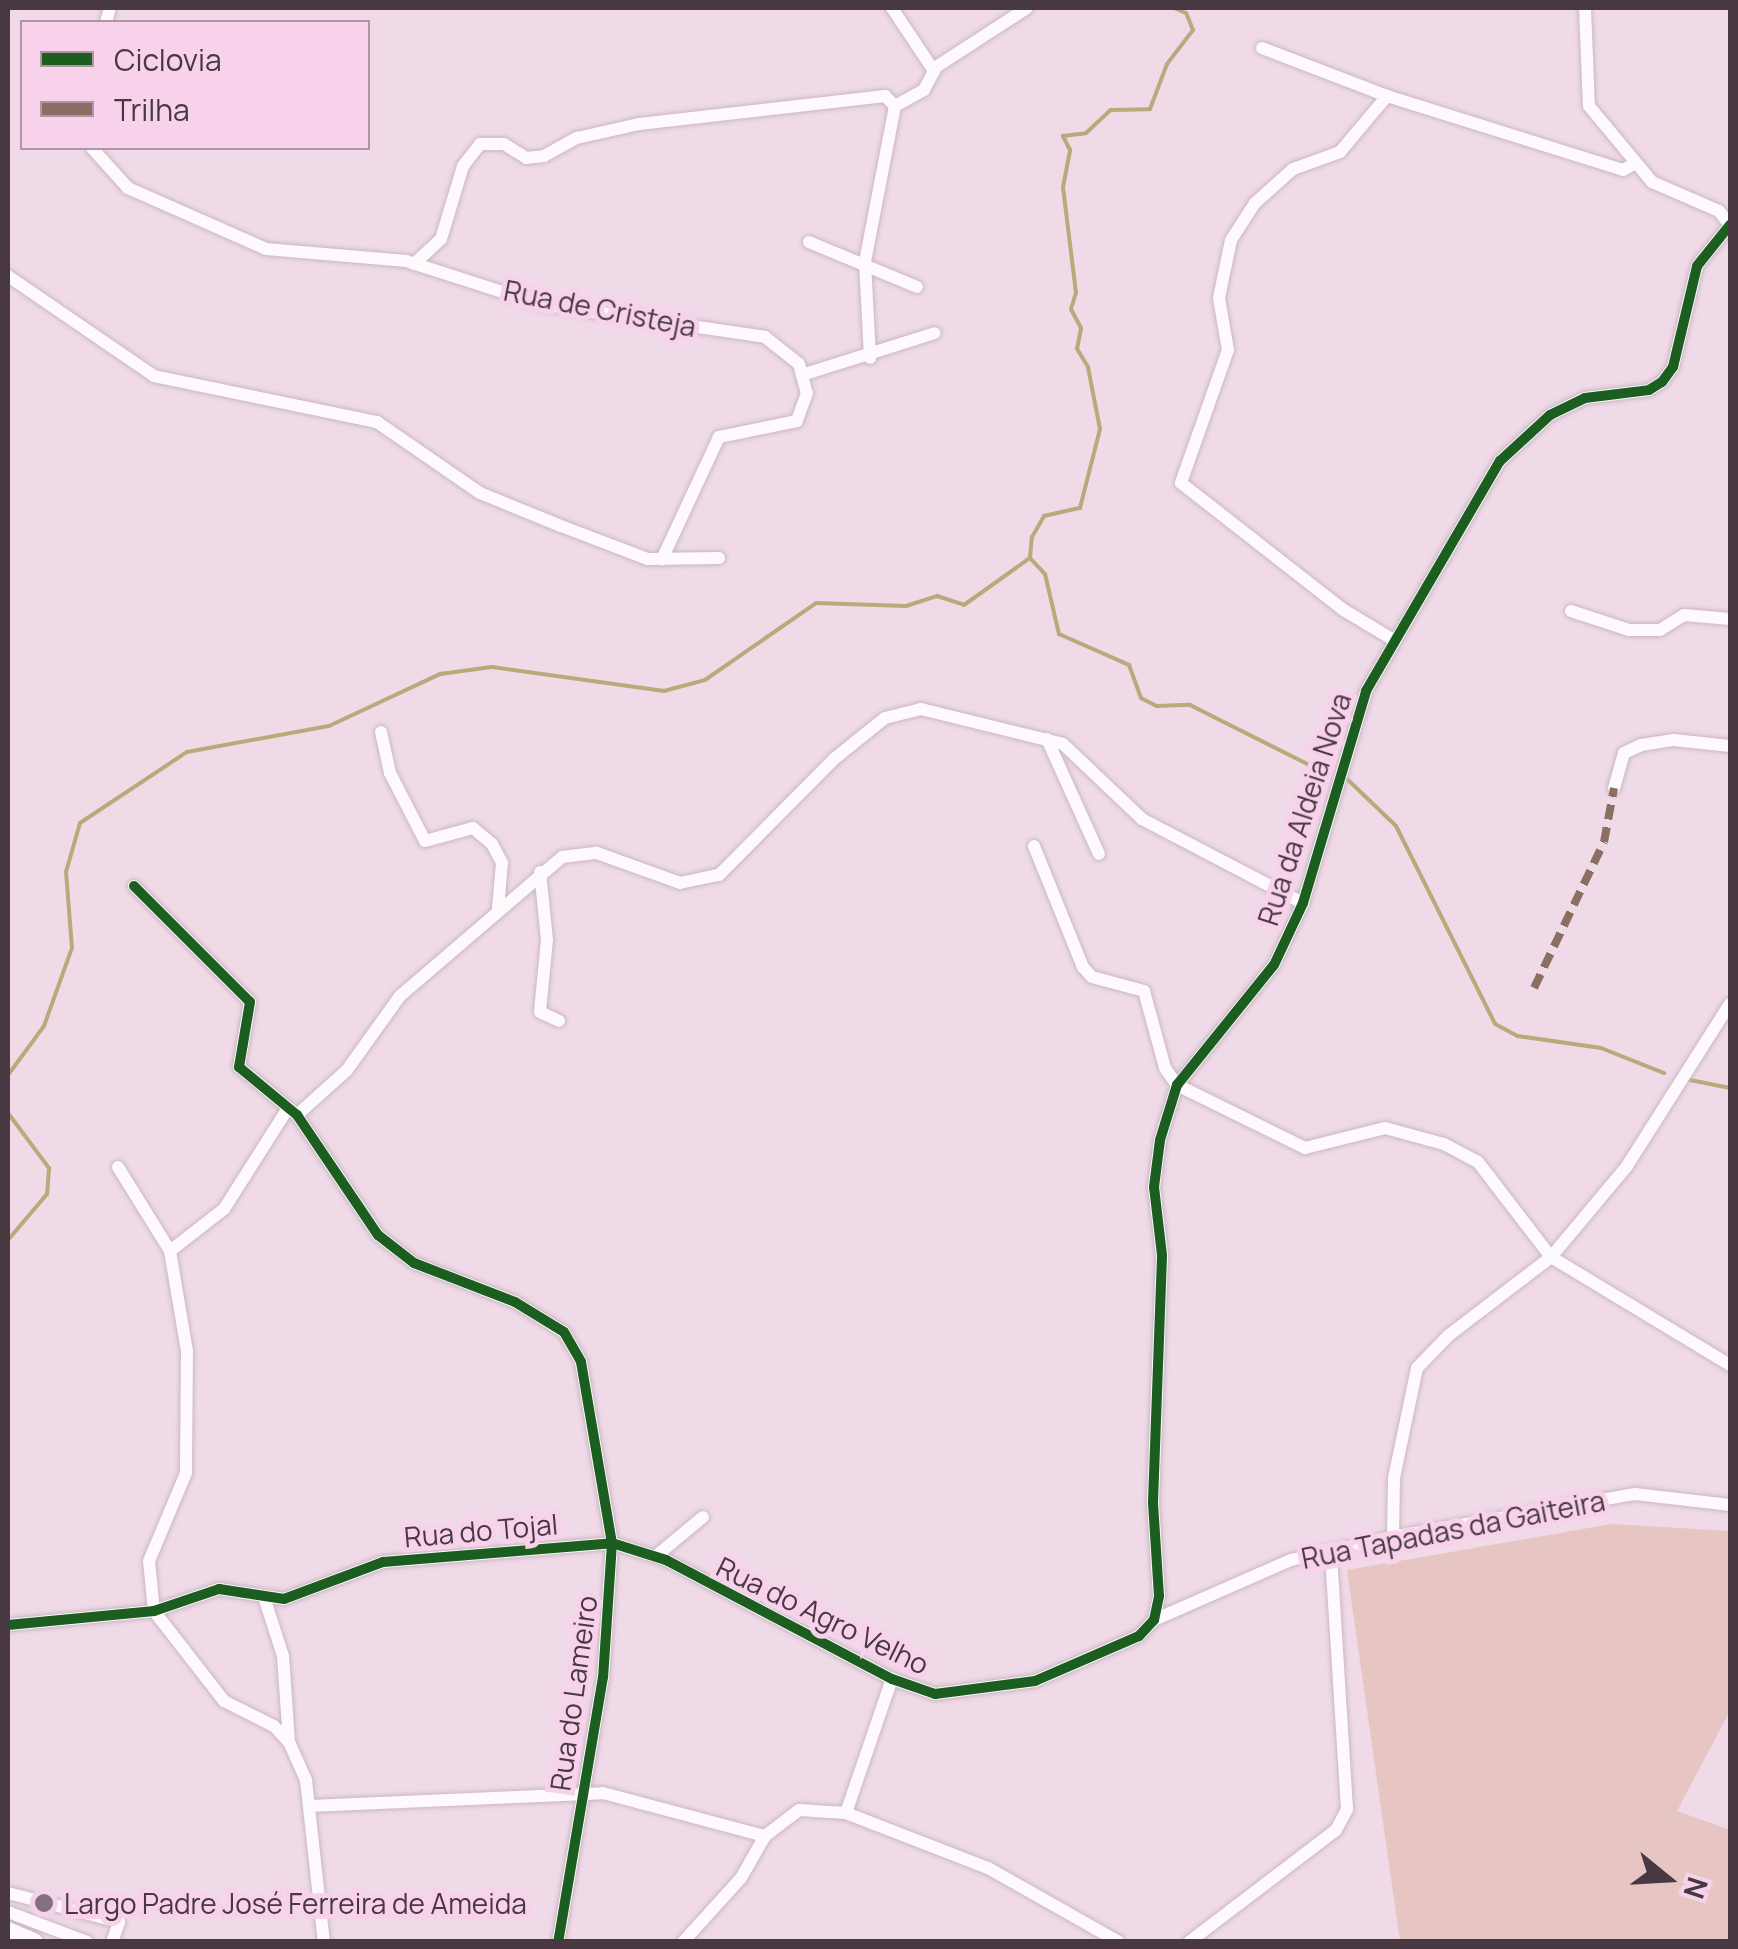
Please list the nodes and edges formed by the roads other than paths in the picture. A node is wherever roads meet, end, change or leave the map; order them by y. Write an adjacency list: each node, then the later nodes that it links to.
1 (892, 8): 5 (street)
2 (1027, 8): 5 (street)
3 (1585, 8): 9 (street)
4 (1262, 48): 6 (street)
5 (934, 71): 7 (street)
6 (1387, 96): 9 (street); 23 (street)
7 (896, 106): 12 (street); 13 (street)
8 (94, 150): 12 (street, Rua de Cristeja)
9 (1634, 164): 10 (street)
10 (1730, 225): 23 (street, Rua da Aldeia Nova)
11 (809, 242): 13 (street)
12 (414, 264): 18 (street, Rua de Cristeja)
13 (866, 268): 15 (street); 17 (street)
14 (8, 276): 20 (street)
15 (917, 287)
16 (935, 332): 17 (street)
17 (870, 358): 18 (street)
18 (802, 376): 20 (street)
19 (719, 558): 20 (street)
20 (662, 559)
21 (1571, 610): 22 (street)
22 (1730, 619)
23 (1392, 639): 32 (street, Rua da Aldeia Nova)
24 (381, 732): 33 (street)
25 (1047, 739): 29 (street); 30 (street); 32 (street)
26 (1730, 746): 27 (street)
27 (1614, 788)
28 (1034, 846): 36 (street)
29 (1099, 854)
30 (540, 872): 33 (street); 35 (street)
31 (134, 886): 37 (street, Rua do Lameiro)
32 (1302, 902): 36 (street, Rua da Aldeia Nova)
33 (498, 908): 37 (street)
34 (1730, 1004): 40 (street)
35 (559, 1021)
36 (1178, 1085): 40 (street); 50 (street, Rua da Aldeia Nova)
37 (293, 1112): 39 (street); 45 (street, Rua do Lameiro)
38 (118, 1167): 39 (street)
39 (170, 1250): 49 (street)
40 (1552, 1257): 41 (street); 44 (street)
41 (1730, 1365)
42 (1730, 1505): 44 (street, Rua Tapadas da Gaiteira)
43 (703, 1517): 47 (street)
44 (1393, 1537): 46 (street, Rua Tapadas da Gaiteira)
45 (612, 1544): 47 (street, Rua do Agro Velho); 48 (street, Rua do Tojal); 54 (street, Rua do Lameiro)
46 (1331, 1555): 50 (street, Rua Tapadas da Gaiteira); 69 (street)
47 (656, 1556): 52 (street, Rua do Agro Velho)
48 (265, 1600): 49 (street, Rua do Tojal); 53 (street)
49 (154, 1612): 51 (street, Rua do Tojal); 53 (street)
50 (1154, 1620): 52 (street, Rua do Agro Velho)
51 (8, 1625)
52 (892, 1679): 56 (street)
53 (289, 1742): 55 (street)
54 (582, 1792): 55 (street); 57 (street); 66 (street, Rua do Lameiro)
55 (310, 1806): 65 (street)
56 (846, 1813): 57 (street); 68 (street)
57 (764, 1836): 67 (street)
58 (8, 1895): 59 (street)
59 (54, 1904): 62 (street); 64 (street)
60 (8, 1912): 62 (street)
61 (8, 1931): 62 (main road)
62 (40, 1934): 63 (street)
63 (87, 1942)
64 (112, 1942)
65 (324, 1942)
66 (558, 1942)
67 (683, 1942)
68 (1119, 1942)
69 (1189, 1942)

